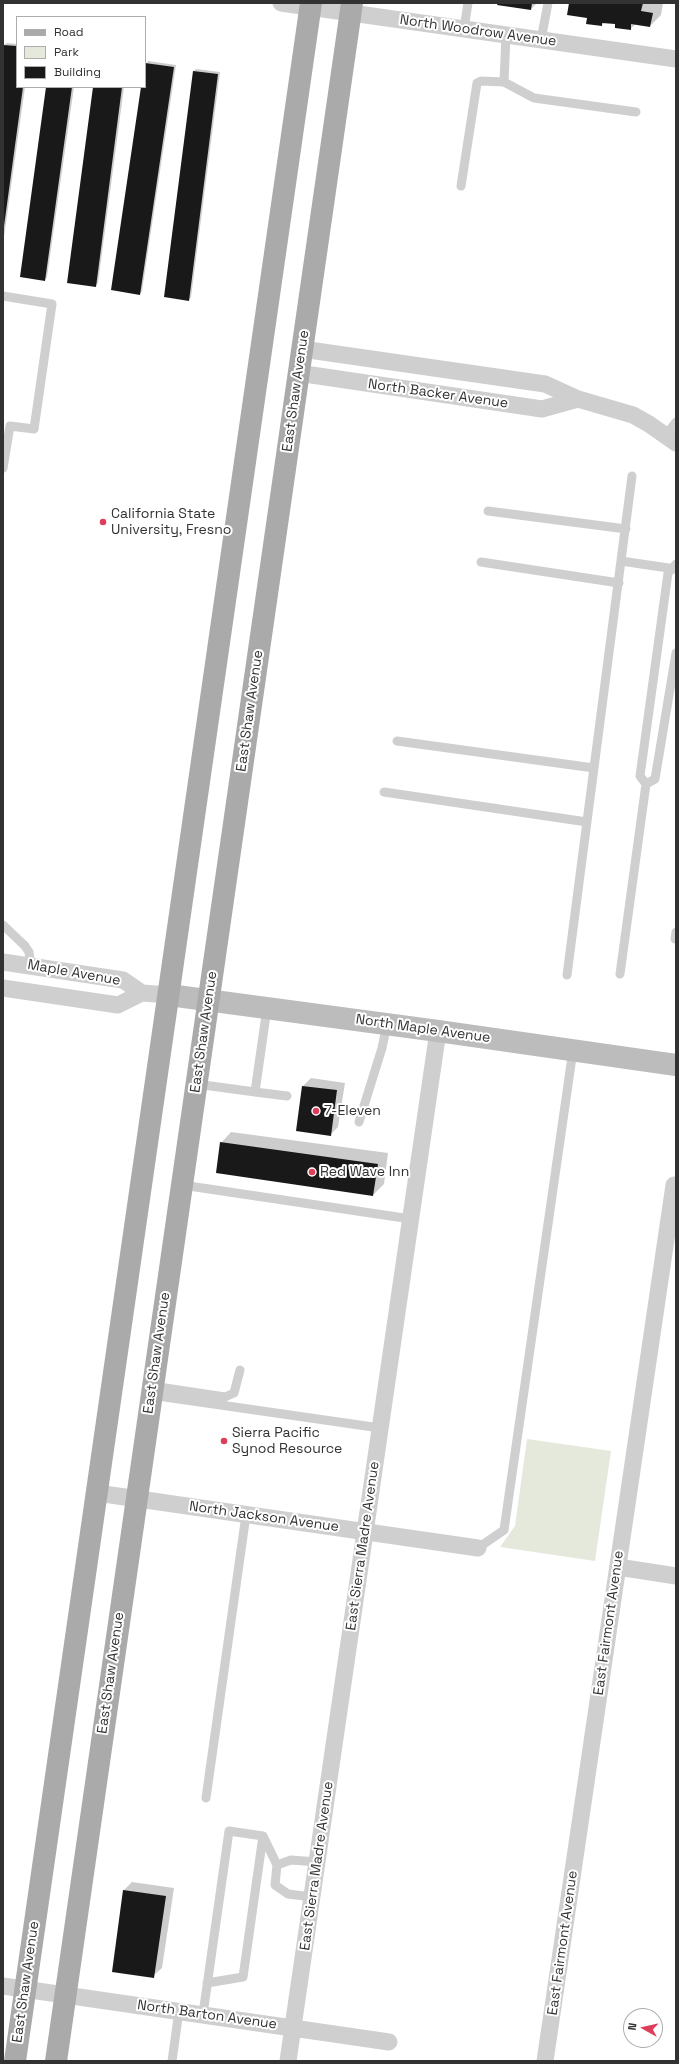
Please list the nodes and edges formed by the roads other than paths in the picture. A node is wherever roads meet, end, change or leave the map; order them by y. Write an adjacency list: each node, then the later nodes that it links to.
1 (281, 3): 4 (street, North Woodrow Avenue)
2 (468, 3): 6 (lane)
3 (548, 3): 8 (lane)
4 (310, 5): 5 (street, North Woodrow Avenue); 39 (main road, East Shaw Avenue)
5 (351, 8): 6 (street, North Woodrow Avenue); 14 (main road, East Shaw Avenue)
6 (464, 29): 7 (street, North Woodrow Avenue)
7 (506, 35): 8 (street, North Woodrow Avenue); 10 (lane)
8 (541, 40): 9 (street, North Woodrow Avenue)
9 (676, 58)
10 (504, 82): 11 (lane); 12 (lane)
11 (636, 112)
12 (461, 186)
13 (3, 296): 18 (lane)
14 (302, 349): 15 (main road, East Shaw Avenue); 16 (street, North Backer Avenue)
15 (298, 373): 16 (street, North Backer Avenue); 40 (main road, East Shaw Avenue)
16 (578, 399): 17 (street, North Backer Avenue)
17 (673, 433)
18 (3, 468)
19 (632, 476): 21 (lane)
20 (488, 511): 21 (lane)
21 (626, 529): 22 (lane)
22 (621, 561): 24 (lane); 25 (lane)
23 (481, 562): 25 (lane)
24 (674, 567): 29 (lane)
25 (619, 583): 28 (lane)
26 (676, 653): 29 (lane)
27 (397, 741): 28 (lane)
28 (594, 768): 31 (lane)
29 (646, 784): 35 (lane)
30 (384, 792): 31 (lane)
31 (587, 822): 36 (lane)
32 (3, 925): 34 (lane)
33 (3, 962): 34 (street, Maple Avenue)
34 (31, 966): 38 (street, Maple Avenue)
35 (620, 974)
36 (567, 976)
37 (3, 988): 38 (street, Maple Avenue)
38 (142, 993): 39 (street)
39 (169, 995): 40 (street, North Maple Avenue); 56 (main road, East Shaw Avenue)
40 (209, 1001): 41 (street, North Maple Avenue); 46 (main road, East Shaw Avenue)
41 (267, 1008): 42 (street, North Maple Avenue); 47 (lane)
42 (387, 1024): 43 (street, North Maple Avenue); 49 (lane)
43 (438, 1031): 44 (street, North Maple Avenue); 52 (street, East Sierra Madre Avenue)
44 (573, 1050): 45 (street, North Maple Avenue); 60 (lane)
45 (676, 1065)
46 (196, 1084): 47 (lane); 50 (main road, East Shaw Avenue)
47 (256, 1092): 48 (lane)
48 (287, 1096)
49 (359, 1122)
50 (182, 1185): 52 (lane); 54 (main road, East Shaw Avenue)
51 (674, 1185): 61 (street, East Fairmont Avenue)
52 (411, 1219): 55 (street, East Sierra Madre Avenue)
53 (240, 1370): 54 (lane)
54 (152, 1391): 55 (lane); 57 (main road, East Shaw Avenue)
55 (380, 1428): 59 (street, East Sierra Madre Avenue)
56 (97, 1493): 57 (street, North Jackson Avenue); 70 (main road, East Shaw Avenue)
57 (136, 1498): 58 (street, North Jackson Avenue); 71 (main road, East Shaw Avenue)
58 (246, 1515): 59 (street, North Jackson Avenue); 63 (lane)
59 (365, 1532): 60 (street, North Jackson Avenue); 65 (street, East Sierra Madre Avenue)
60 (478, 1548)
61 (618, 1566): 62 (street); 80 (street, East Fairmont Avenue)
62 (676, 1576)
63 (206, 1798)
64 (263, 1836): 66 (lane); 68 (lane); 68 (lane)
65 (317, 1862): 66 (lane); 67 (street, East Sierra Madre Avenue)
66 (277, 1865): 67 (lane)
67 (312, 1897): 74 (street, East Sierra Madre Avenue)
68 (207, 1983): 73 (lane)
69 (3, 1986): 70 (street, North Barton Avenue)
70 (26, 1989): 71 (street, North Barton Avenue); 76 (main road, East Shaw Avenue)
71 (65, 1994): 72 (street, North Barton Avenue); 77 (main road, East Shaw Avenue)
72 (180, 2011): 73 (street, North Barton Avenue); 78 (lane)
73 (203, 2014): 74 (street, North Barton Avenue)
74 (293, 2028): 75 (street, North Barton Avenue); 79 (street, East Sierra Madre Avenue)
75 (389, 2042)
76 (15, 2061)
77 (56, 2061)
78 (172, 2061)
79 (288, 2061)
80 (545, 2061)

